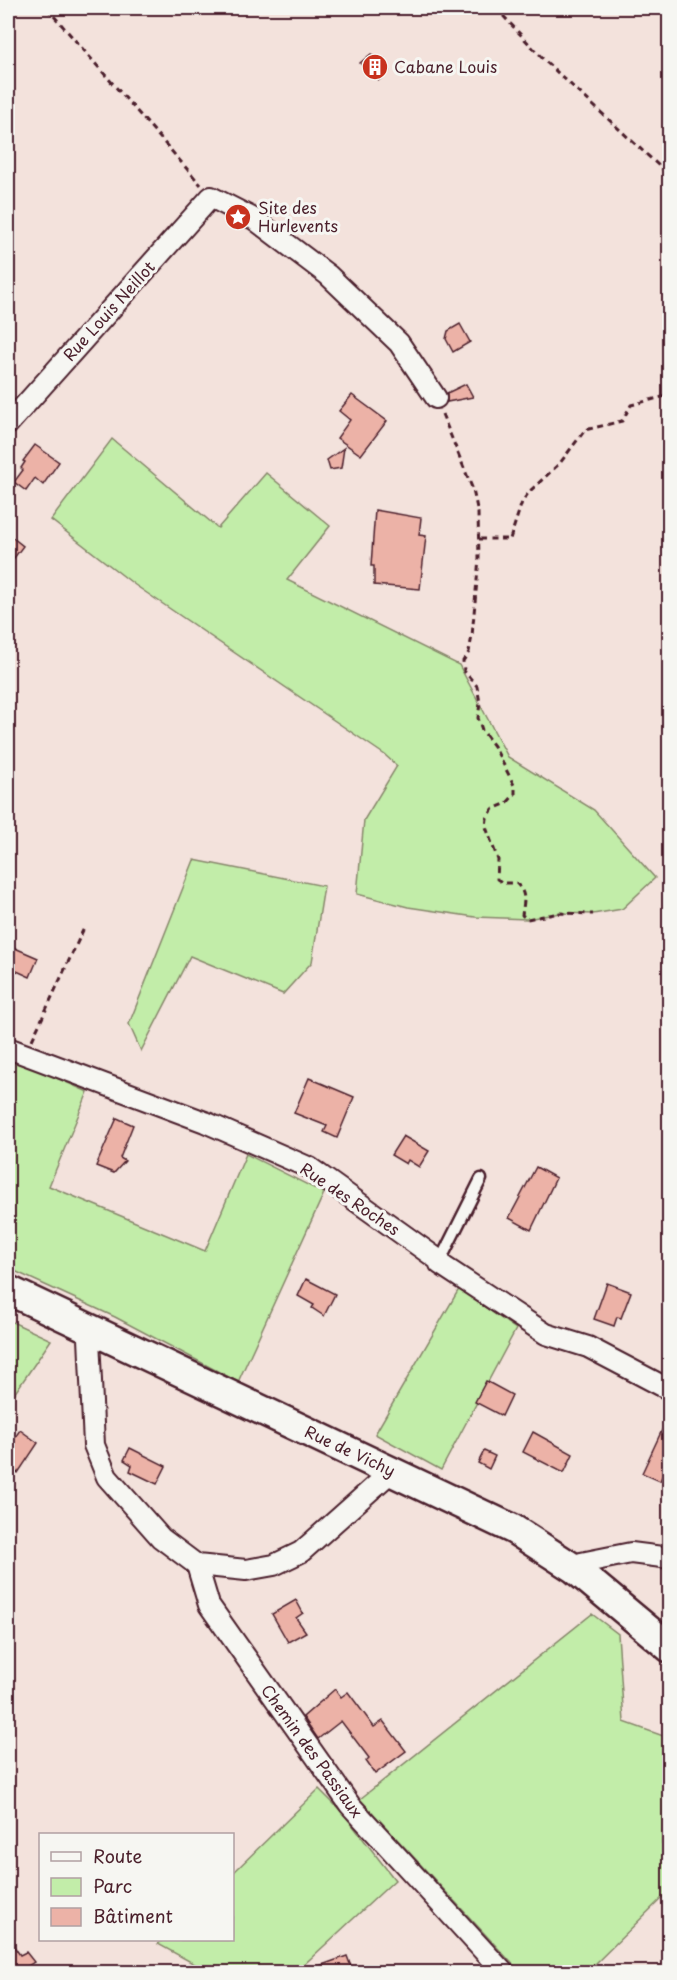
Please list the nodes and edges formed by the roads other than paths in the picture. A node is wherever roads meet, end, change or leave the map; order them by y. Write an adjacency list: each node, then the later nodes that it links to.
1 (436, 398): 2 (street, Rue Louis Neillot)
2 (8, 424)
3 (16, 1052): 5 (street, Rue des Roches)
4 (481, 1179): 5 (lane)
5 (440, 1261): 8 (street, Rue des Roches)
6 (8, 1290): 7 (street, Rue de Vichy)
7 (92, 1328): 9 (street, Rue de Vichy); 11 (street)
8 (669, 1390)
9 (392, 1471): 11 (street); 12 (street, Rue de Vichy)
10 (669, 1558): 12 (street)
11 (197, 1565): 14 (street, Chemin des Passiaux)
12 (575, 1569): 13 (street, Rue de Vichy)
13 (669, 1648)
14 (503, 1972)

